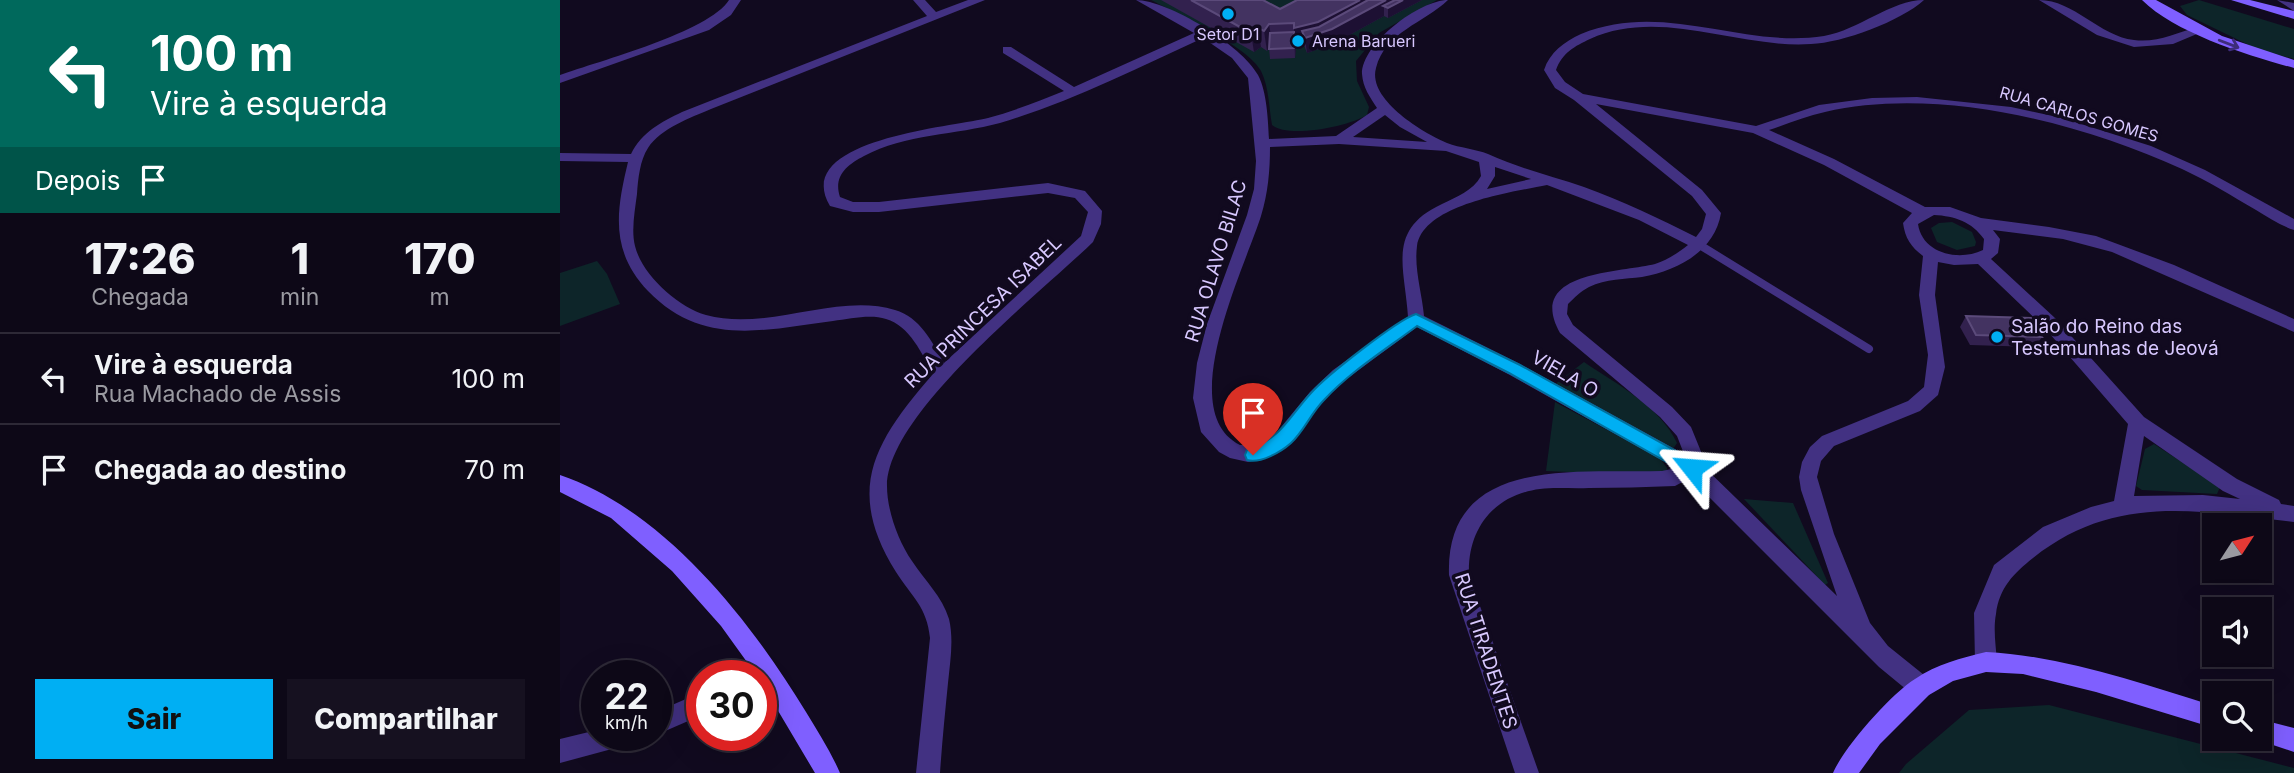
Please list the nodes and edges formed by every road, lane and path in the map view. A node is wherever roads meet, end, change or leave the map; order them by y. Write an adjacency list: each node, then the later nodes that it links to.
1 (735, 0): 18 (street)
2 (919, 0): 13 (street)
3 (979, 0): 13 (street)
4 (1142, 0): 15 (street, RUA OLAVO BILAC)
5 (1443, 0): 21 (street)
6 (1918, 0): 20 (street)
7 (2045, 0): 14 (street)
8 (2148, 0): 14 (main road)
9 (2237, 0): 12 (main road)
10 (2283, 0): 11 (street)
11 (2294, 8)
12 (2294, 15)
13 (934, 17): 30 (street)
14 (2198, 31): 17 (main road, one-way to 17)
15 (1202, 34): 19 (street); 26 (street, RUA OLAVO BILAC)
16 (1007, 50): 19 (street)
17 (2294, 64)
18 (560, 79)
19 (1074, 92): 42 (street, RUA PRINCESA ISABEL)
20 (1579, 97): 23 (street); 36 (street)
21 (1384, 110): 22 (street); 24 (street)
22 (1399, 122): 25 (street); 27 (street)
23 (1757, 130): 33 (street); 35 (street, RUA CARLOS GOMES)
24 (1339, 140): 25 (street); 26 (street)
25 (1380, 142): 27 (street)
26 (1265, 143): 39 (street, RUA OLAVO BILAC)
27 (1447, 147): 29 (street)
28 (560, 157): 30 (street)
29 (1482, 157): 31 (street); 32 (street)
30 (637, 158): 42 (street)
31 (1548, 180): 32 (street); 36 (street)
32 (1456, 204): 39 (street)
33 (1922, 212): 34 (street); 37 (street)
34 (1979, 223): 38 (street); 40 (street)
35 (2294, 225)
36 (1698, 244): 41 (lane); 44 (street)
37 (1931, 253): 38 (street); 48 (street)
38 (1982, 259): 43 (street)
39 (1416, 319): 44 (street, VIELA O)
40 (2294, 326)
41 (1869, 349)
42 (942, 376): 59 (street, RUA PRINCESA ISABEL)
43 (2137, 422): 46 (street); 47 (street)
44 (1692, 468): 48 (street, VIELA O); 60 (street, RUA TIRADENTES)
45 (560, 484): 49 (main road)
46 (2123, 507): 47 (street); 50 (street)
47 (2291, 513)
48 (1868, 641): 51 (street, VIELA O)
49 (753, 660)
50 (1986, 662): 51 (main road); 53 (main road)
51 (1921, 687): 61 (main road)
52 (777, 691): 58 (main road)
53 (2202, 713)
54 (2272, 734): 55 (main road)
55 (2294, 740)
56 (581, 746): 57 (street)
57 (560, 751)
58 (828, 773)
59 (928, 773)
60 (1527, 773)
61 (1845, 773)

